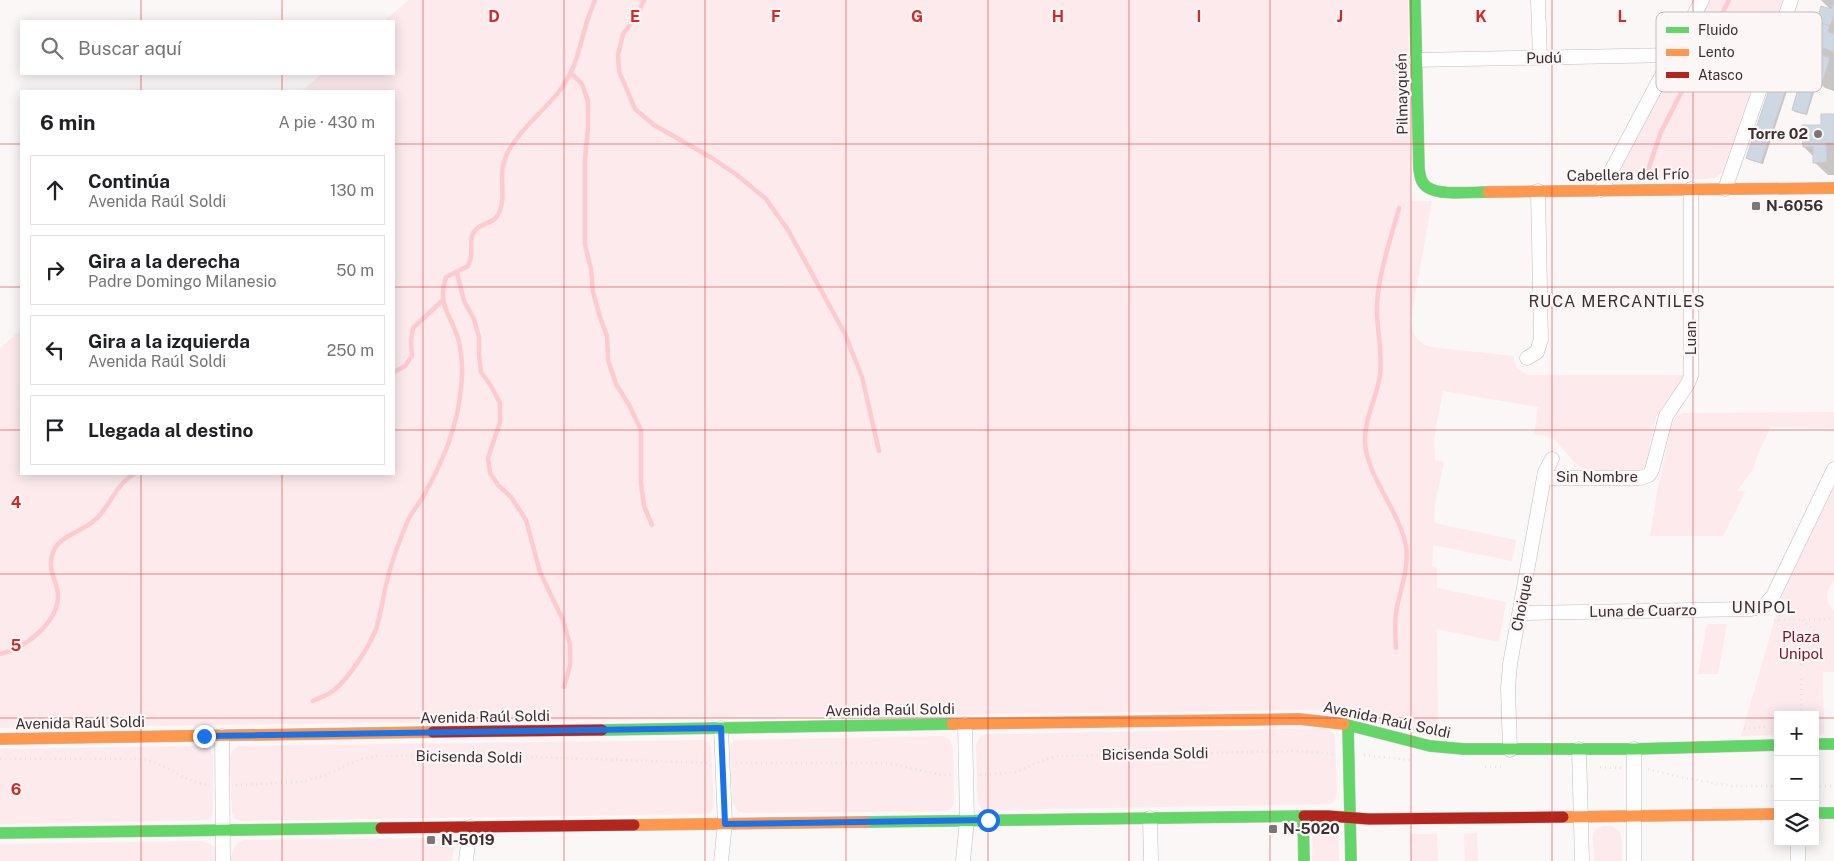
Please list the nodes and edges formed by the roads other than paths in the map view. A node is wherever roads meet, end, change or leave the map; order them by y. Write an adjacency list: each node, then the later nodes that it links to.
1 (1415, 0): 9 (main road, Pilmayquén)
2 (1538, 0): 8 (street)
3 (1702, 0): 5 (street)
4 (1791, 0): 6 (street)
5 (1695, 12)
6 (1787, 12)
7 (1656, 55): 8 (street, Pudú)
8 (1540, 58): 9 (street, Pudú)
9 (1416, 60): 12 (main road, Pilmayquén)
10 (1656, 85): 16 (street)
11 (1759, 92): 15 (street)
12 (1424, 187): 17 (main road, Cabellera del Frío)
13 (1834, 188): 15 (main road, Cabellera del Frío)
14 (1691, 189): 15 (main road, Cabellera del Frío); 16 (main road, Cabellera del Frío); 21 (street, Luan)
15 (1725, 189)
16 (1601, 190): 17 (main road, Cabellera del Frío)
17 (1538, 191): 18 (street)
18 (1528, 358)
19 (1552, 459): 22 (street, Choique)
20 (1834, 469): 23 (street, Luna de Cuarzo)
21 (1649, 475): 22 (street, Sin Nombre)
22 (1544, 478): 23 (street, Choique)
23 (1520, 612): 34 (street, Choique)
24 (965, 724): 25 (main road, Avenida Raúl Soldi); 26 (main road, Avenida Raúl Soldi); 43 (street)
25 (1348, 725): 34 (main road, Avenida Raúl Soldi); 42 (main road)
26 (721, 728): 27 (main road, Avenida Raúl Soldi); 44 (street)
27 (222, 736): 28 (main road, Avenida Raúl Soldi); 46 (street)
28 (0, 739)
29 (1819, 744): 30 (main road)
30 (1834, 744)
31 (1774, 745): 33 (main road, Avenida Raúl Soldi)
32 (1579, 749): 33 (main road, Avenida Raúl Soldi); 34 (main road, Avenida Raúl Soldi); 39 (street)
33 (1634, 749): 40 (street)
34 (1510, 750)
35 (1819, 813): 36 (main road)
36 (1834, 813)
37 (1774, 814): 40 (main road)
38 (1303, 816): 41 (main road); 42 (main road); 54 (main road)
39 (1581, 816): 40 (main road); 42 (main road); 56 (street)
40 (1634, 816): 57 (street)
41 (1150, 818): 43 (main road); 53 (street)
42 (1350, 818): 55 (main road)
43 (966, 820): 44 (main road); 52 (street)
44 (725, 824): 45 (main road); 51 (street)
45 (470, 827): 46 (main road); 50 (street)
46 (224, 830): 47 (main road); 49 (street)
47 (0, 833)
48 (1798, 846): 58 (street)
49 (223, 861)
50 (466, 861)
51 (721, 861)
52 (963, 861)
53 (1150, 861)
54 (1304, 861)
55 (1351, 861)
56 (1582, 861)
57 (1634, 861)
58 (1798, 861)

